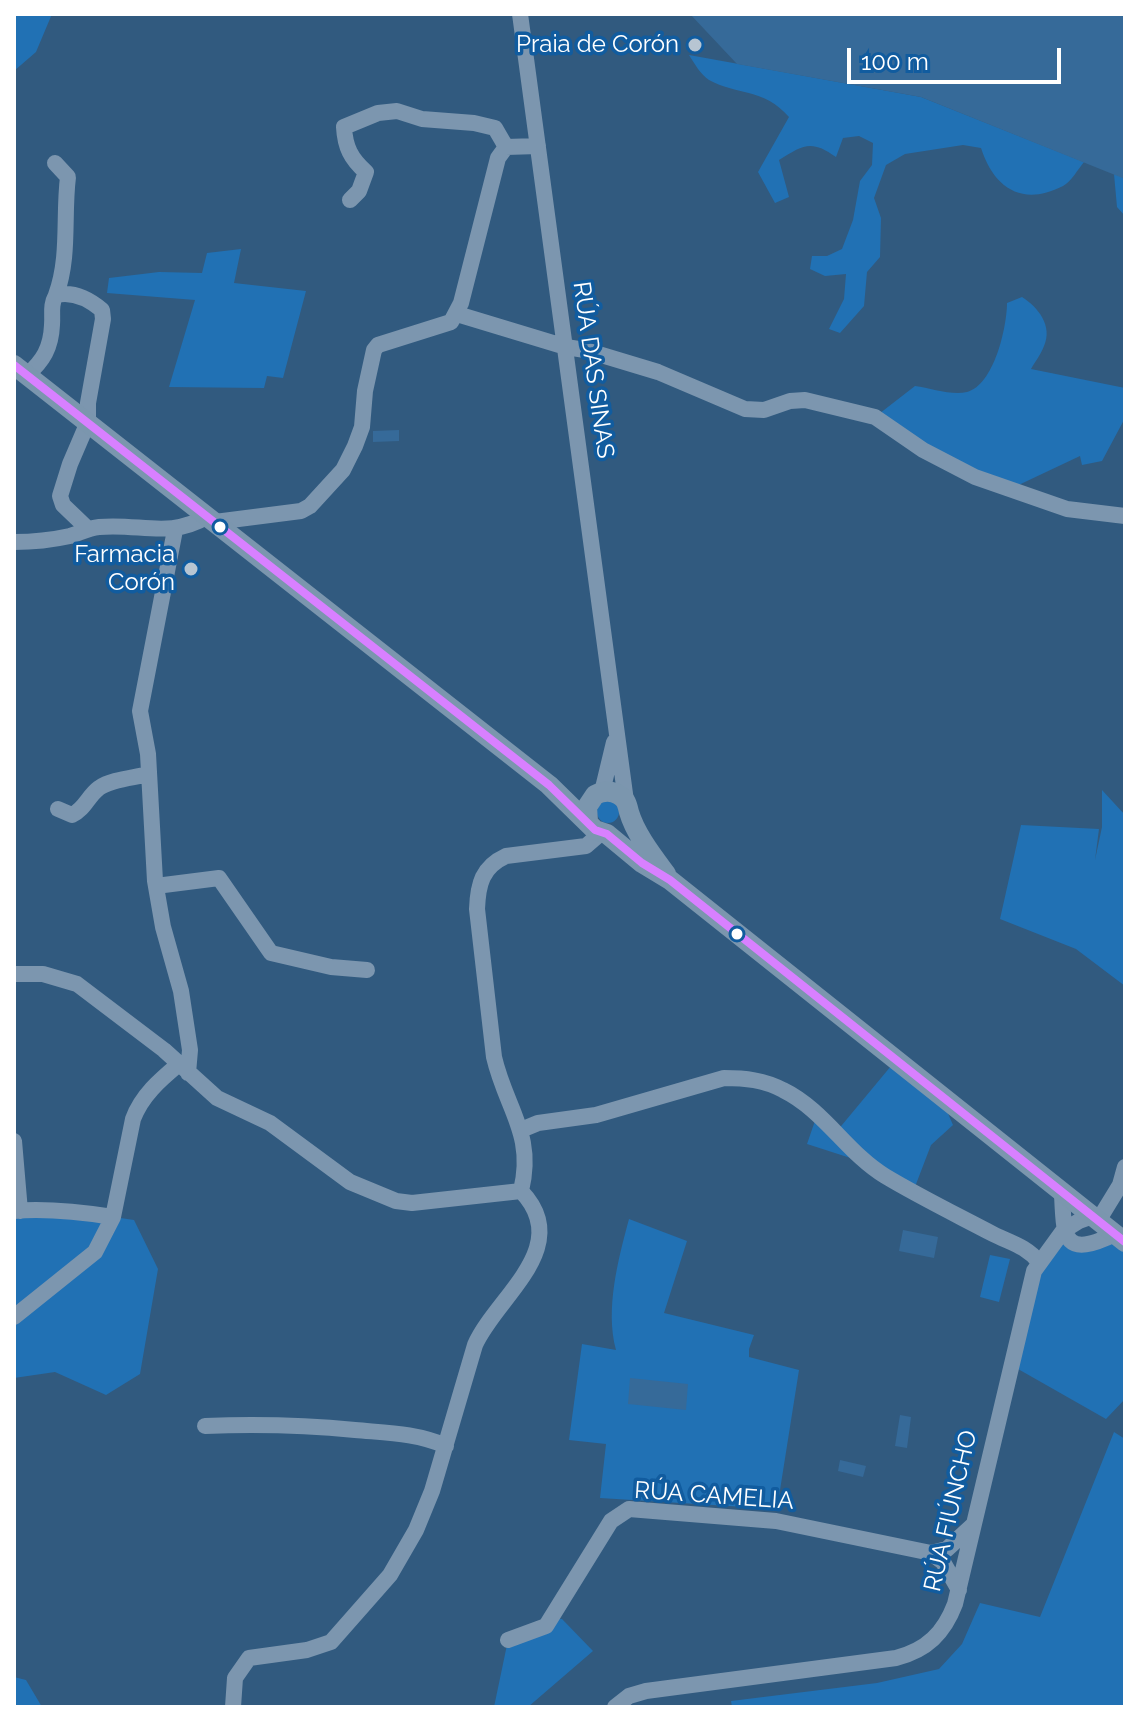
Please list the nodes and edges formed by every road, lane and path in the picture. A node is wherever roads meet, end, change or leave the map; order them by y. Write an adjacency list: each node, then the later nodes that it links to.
1 (520, 14): 2 (street, RÚA DAS SINAS)
2 (538, 146): 3 (street); 8 (street, RÚA DAS SINAS)
3 (506, 147): 5 (street); 7 (street)
4 (55, 163): 6 (street)
5 (350, 200)
6 (56, 295): 9 (street); 10 (street)
7 (457, 314): 8 (street); 12 (street)
8 (566, 347): 11 (street); 16 (street, RÚA DAS SINAS)
9 (20, 370): 10 (main road)
10 (88, 422): 12 (main road); 13 (street)
11 (1125, 516)
12 (211, 519): 14 (street); 18 (main road)
13 (87, 528): 14 (street); 15 (street)
14 (175, 530): 17 (street)
15 (14, 542)
16 (615, 733): 19 (street, RÚA DAS SINAS); 20 (street, RÚA DAS SINAS)
17 (149, 774): 21 (street); 24 (street)
18 (549, 785): 19 (main road); 22 (main road)
19 (598, 793): 20 (main road); 22 (main road)
20 (627, 807): 22 (main road); 23 (main road)
21 (58, 809)
22 (599, 829): 23 (main road); 28 (street)
23 (670, 880): 32 (main road)
24 (156, 886): 25 (street); 27 (street)
25 (367, 970)
26 (14, 974): 27 (street)
27 (184, 1069): 31 (street); 34 (street)
28 (521, 1130): 31 (street); 39 (street)
29 (14, 1141): 33 (street)
30 (1125, 1167): 35 (street)
31 (521, 1191): 42 (street)
32 (1062, 1194): 35 (main road); 36 (street)
33 (17, 1211): 34 (street)
34 (113, 1217): 40 (street)
35 (1095, 1218): 36 (street, RÚA FIÚNCHO); 37 (main road)
36 (1063, 1231): 38 (street); 39 (street, RÚA FIÚNCHO)
37 (1120, 1238): 38 (street)
38 (1077, 1244): 39 (street)
39 (1042, 1260): 43 (street, RÚA FIÚNCHO)
40 (14, 1317)
41 (205, 1426): 42 (street)
42 (446, 1446): 48 (street)
43 (973, 1526): 44 (street); 45 (street, RÚA FIÚNCHO)
44 (940, 1554): 45 (street, RÚA CAMELIA); 46 (street); 47 (street, RÚA CAMELIA)
45 (965, 1561): 46 (street, RÚA FIÚNCHO)
46 (959, 1590): 49 (street, RÚA FIÚNCHO)
47 (508, 1640)
48 (233, 1707)
49 (615, 1707)

